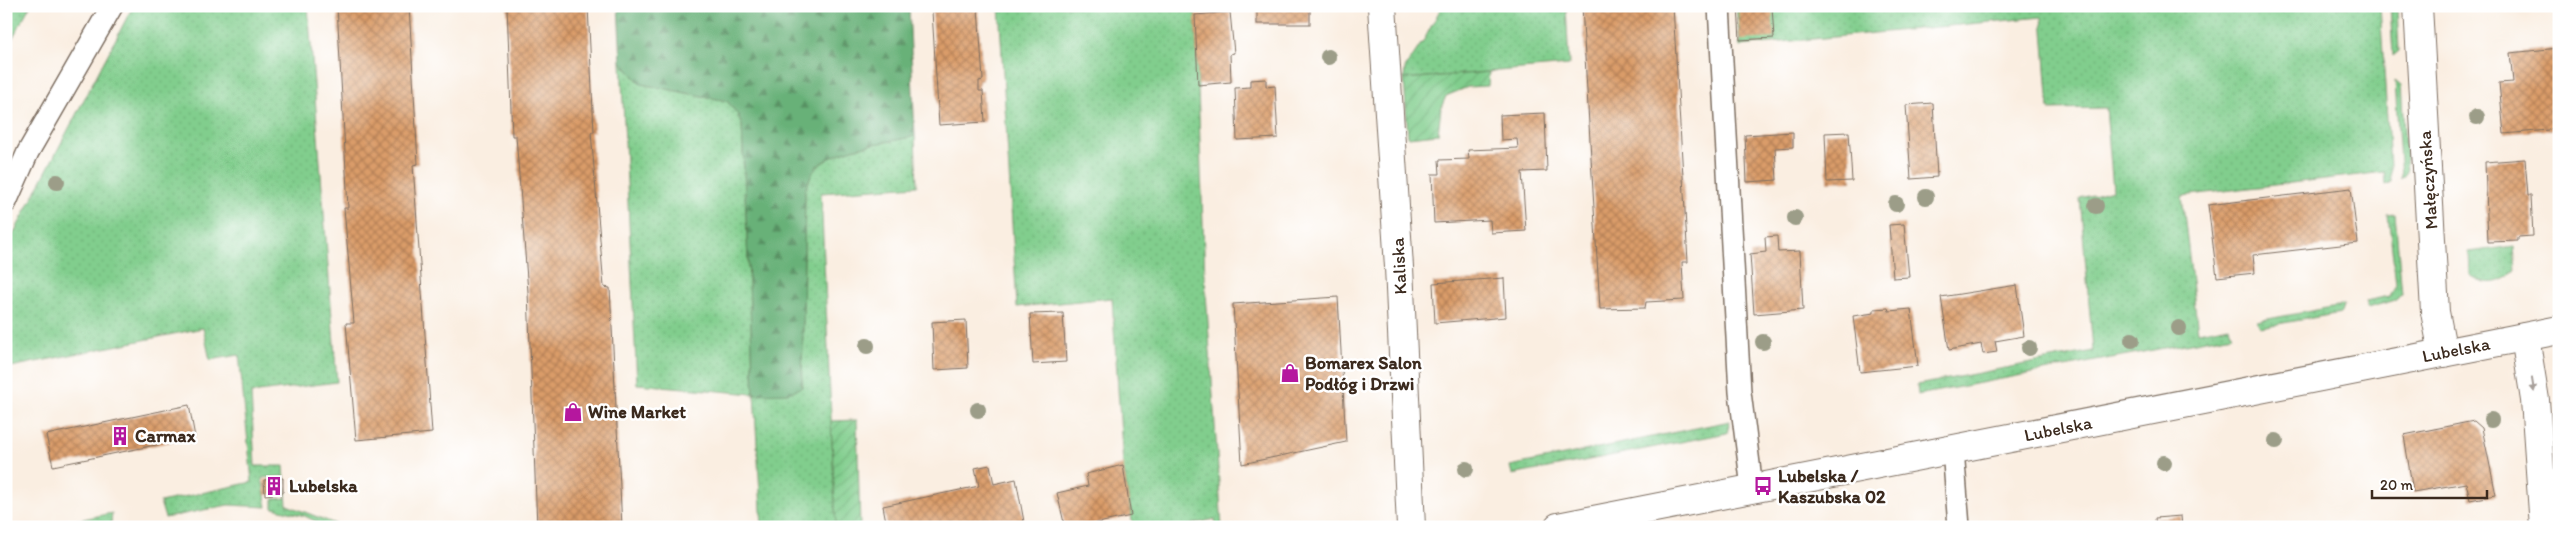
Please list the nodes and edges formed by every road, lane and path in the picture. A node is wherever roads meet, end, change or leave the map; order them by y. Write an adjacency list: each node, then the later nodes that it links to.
1 (112, 6): 5 (lane)
2 (1382, 6): 11 (street, Kaliska)
3 (1720, 6): 10 (lane)
4 (2418, 6): 8 (street, Małęczyńska)
5 (6, 202)
6 (2559, 330): 7 (street, Lubelska)
7 (2525, 337): 8 (street, Lubelska); 14 (street, one-way to 14)
8 (2443, 353): 9 (street, Lubelska)
9 (1953, 449): 10 (street, Lubelska); 13 (lane)
10 (1752, 488): 12 (street, Lubelska)
11 (1411, 527)
12 (1558, 527)
13 (1959, 527)
14 (2544, 527)

